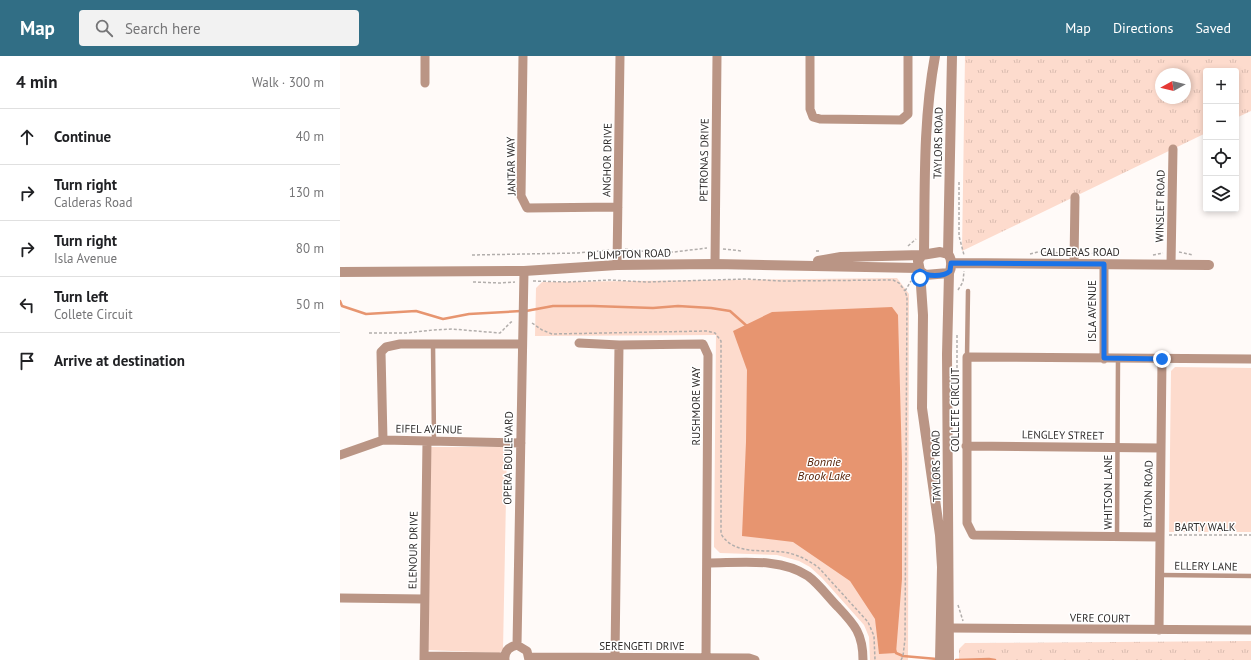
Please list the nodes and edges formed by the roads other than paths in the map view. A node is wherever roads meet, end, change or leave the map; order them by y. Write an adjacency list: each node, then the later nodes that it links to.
1 (425, 56): 9 (street)
2 (523, 56): 14 (street, JANTAR WAY)
3 (620, 56): 14 (street, ANGHOR DRIVE)
4 (717, 56): 18 (street, PETRONAS DRIVE)
5 (810, 56): 6 (street)
6 (908, 56)
7 (935, 56): 15 (street)
8 (952, 56): 17 (street, TAYLORS ROAD)
9 (425, 83)
10 (1173, 149): 11 (street, WINSLET ROAD)
11 (1173, 165): 12 (street); 20 (street, WINSLET ROAD)
12 (1183, 165)
13 (1075, 197): 19 (street)
14 (618, 207): 21 (street, ANGHOR DRIVE)
15 (923, 254): 17 (street); 22 (street); 24 (street)
16 (1104, 259): 19 (street, CALDERAS ROAD); 20 (street, CALDERAS ROAD); 33 (street, ISLA AVENUE)
17 (949, 263): 19 (street, CALDERAS ROAD); 24 (street, PLUMPTON ROAD); 51 (street, TAYLORS ROAD)
18 (715, 264): 21 (street, PLUMPTON ROAD); 22 (street, PLUMPTON ROAD)
19 (1074, 264)
20 (1172, 264): 23 (street, CALDERAS ROAD)
21 (617, 265): 26 (street, PLUMPTON ROAD)
22 (798, 265): 24 (street, PLUMPTON ROAD)
23 (1209, 265)
24 (919, 270): 62 (street)
25 (340, 272): 26 (street, PLUMPTON ROAD)
26 (524, 276): 30 (street, OPERA BOULEVARD)
27 (968, 291): 32 (lane)
28 (579, 343): 31 (street)
29 (433, 344): 30 (street); 37 (street); 38 (lane)
30 (522, 344): 39 (street, OPERA BOULEVARD)
31 (619, 345): 46 (street, RUSHMORE WAY); 56 (street)
32 (967, 357): 33 (street, COLLETE CIRCUIT); 40 (street, COLLETE CIRCUIT)
33 (1104, 358): 34 (street, COLLETE CIRCUIT)
34 (1118, 359): 35 (street, COLLETE CIRCUIT); 41 (lane, WHITSON LANE)
35 (1162, 359): 36 (street, COLLETE CIRCUIT); 42 (street, BLYTON ROAD)
36 (1251, 359)
37 (383, 440): 38 (street, EIFEL AVENUE); 43 (street, EIFEL AVENUE)
38 (430, 441): 39 (street, EIFEL AVENUE); 50 (street, ELENOUR DRIVE)
39 (520, 443): 54 (street, OPERA BOULEVARD)
40 (966, 446): 41 (street, LENGLEY STREET); 44 (street, COLLETE CIRCUIT)
41 (1118, 448): 42 (street, LENGLEY STREET); 44 (lane, WHITSON LANE)
42 (1160, 448): 45 (street, BLYTON ROAD)
43 (340, 455)
44 (1117, 537): 45 (street, COLLETE CIRCUIT)
45 (1160, 537): 47 (street, BLYTON ROAD)
46 (707, 563): 57 (street); 61 (street)
47 (1160, 575): 48 (lane, ELLERY LANE); 52 (street, BLYTON ROAD)
48 (1251, 576)
49 (340, 598): 50 (street)
50 (424, 599): 55 (street, ELENOUR DRIVE)
51 (950, 628): 52 (street, VERE COURT); 63 (street, TAYLORS ROAD)
52 (1160, 630): 53 (street, VERE COURT)
53 (1251, 630)
54 (517, 645): 58 (street); 59 (street)
55 (424, 658): 58 (street)
56 (615, 658): 57 (street, SERENGETI DRIVE); 59 (street, SERENGETI DRIVE)
57 (706, 658): 60 (street, SERENGETI DRIVE)
58 (505, 659)
59 (529, 659)
60 (755, 660)
61 (863, 660)
62 (940, 660)
63 (949, 660)

